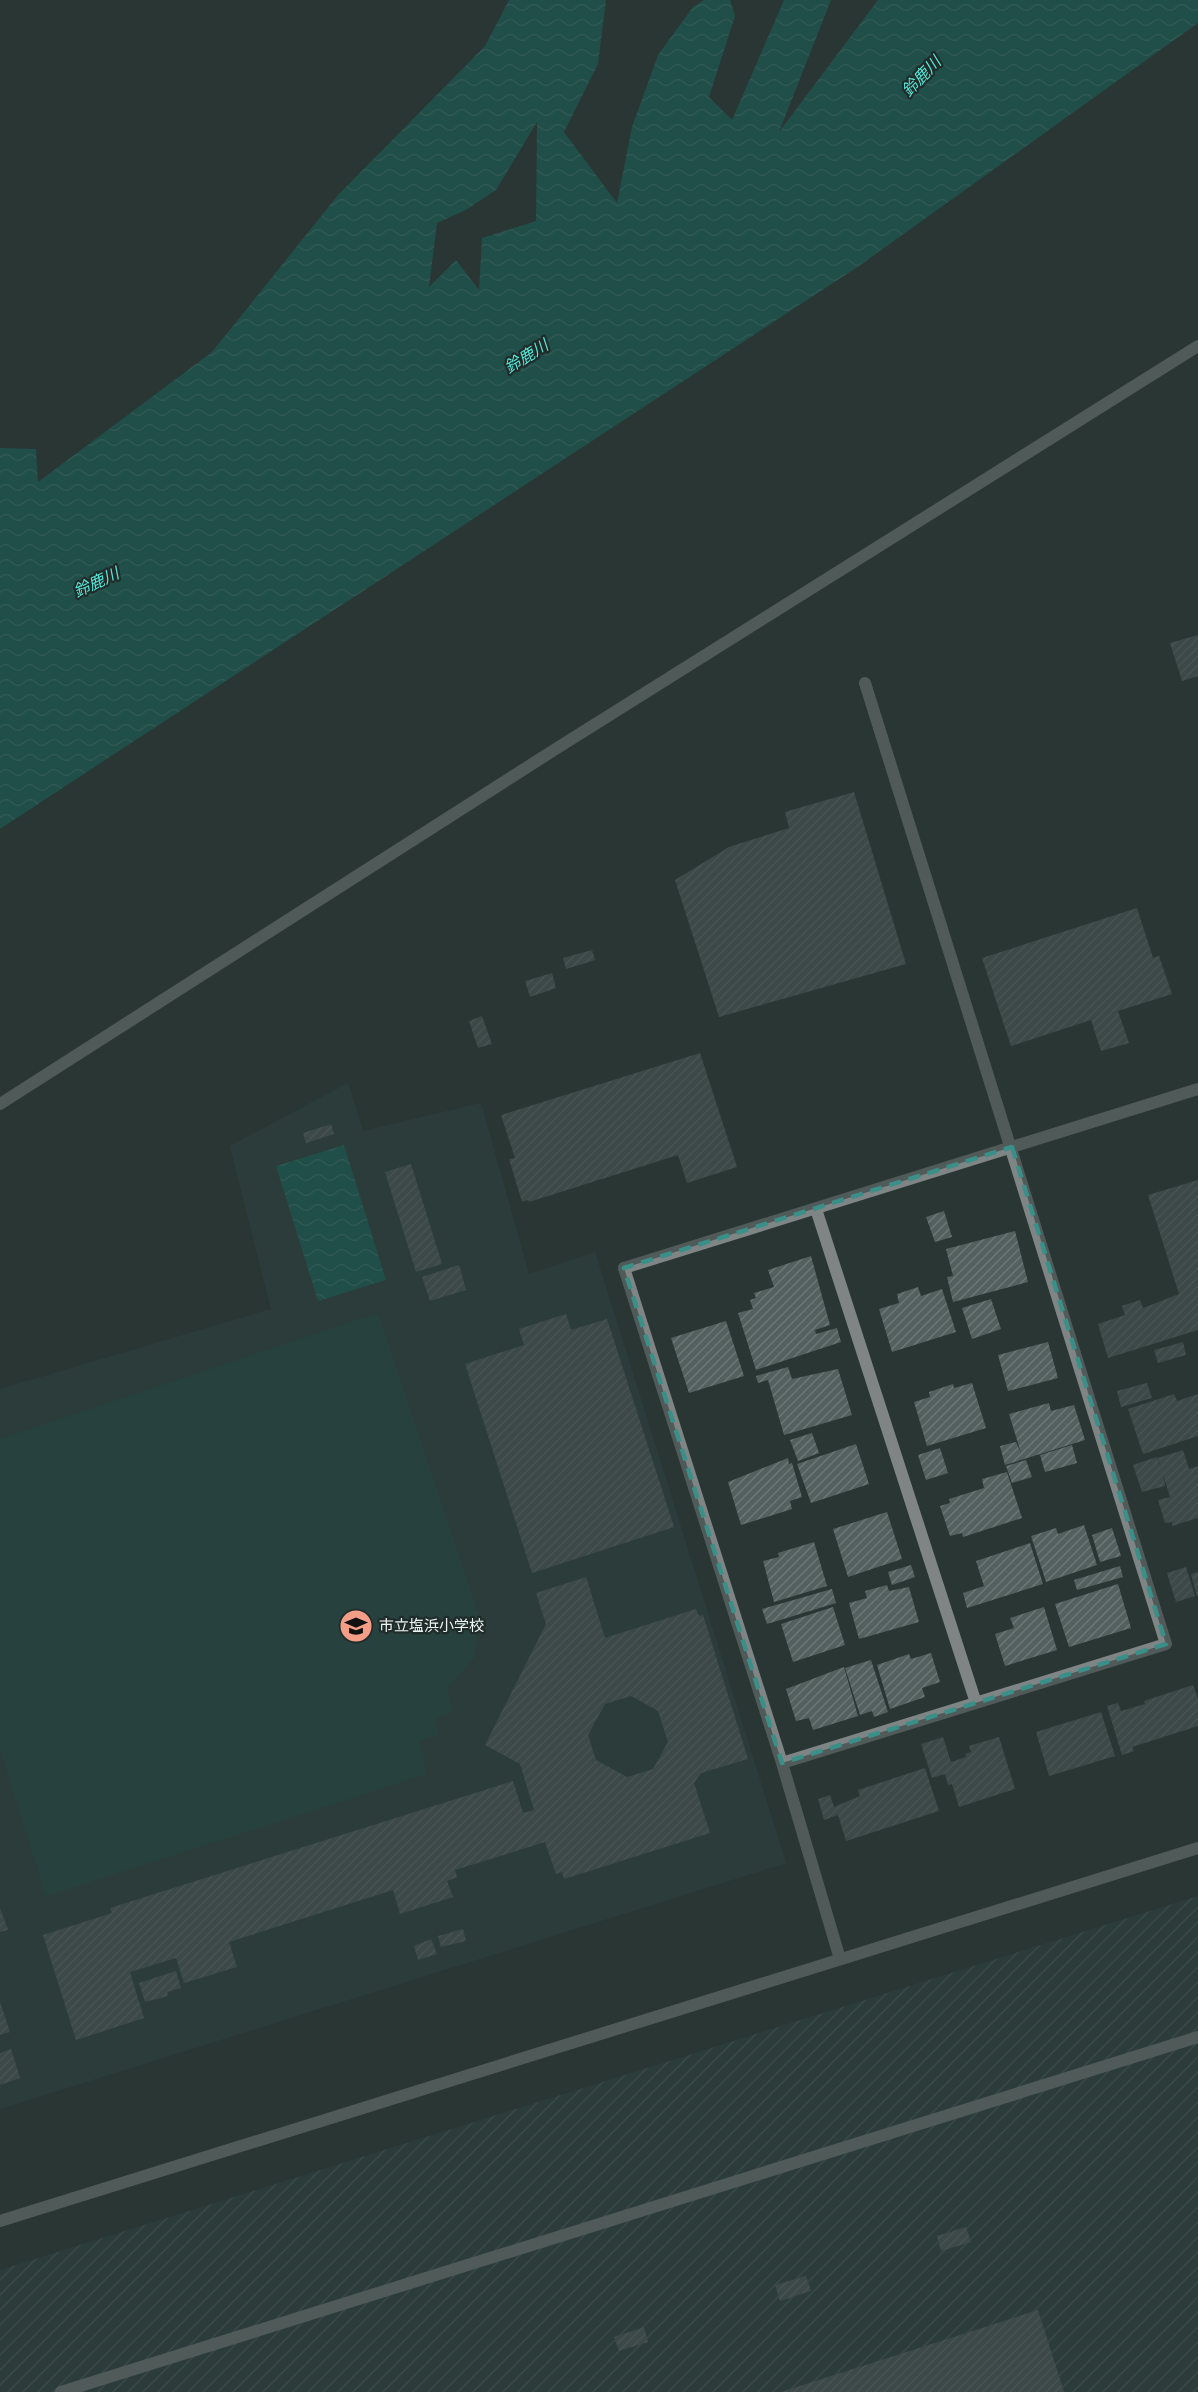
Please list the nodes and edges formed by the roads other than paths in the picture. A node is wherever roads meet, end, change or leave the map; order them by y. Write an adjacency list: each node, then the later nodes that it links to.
1 (1198, 346): 4 (street)
2 (865, 683): 5 (street)
3 (1198, 1089): 5 (street)
4 (0, 1104)
5 (1012, 1147): 6 (street); 7 (street)
6 (816, 1209): 7 (street); 8 (street)
7 (976, 1703): 8 (street)
8 (783, 1763): 10 (street)
9 (1198, 1848): 10 (street)
10 (840, 1959): 12 (street)
11 (1198, 2037): 13 (street)
12 (0, 2221)
13 (61, 2392)

